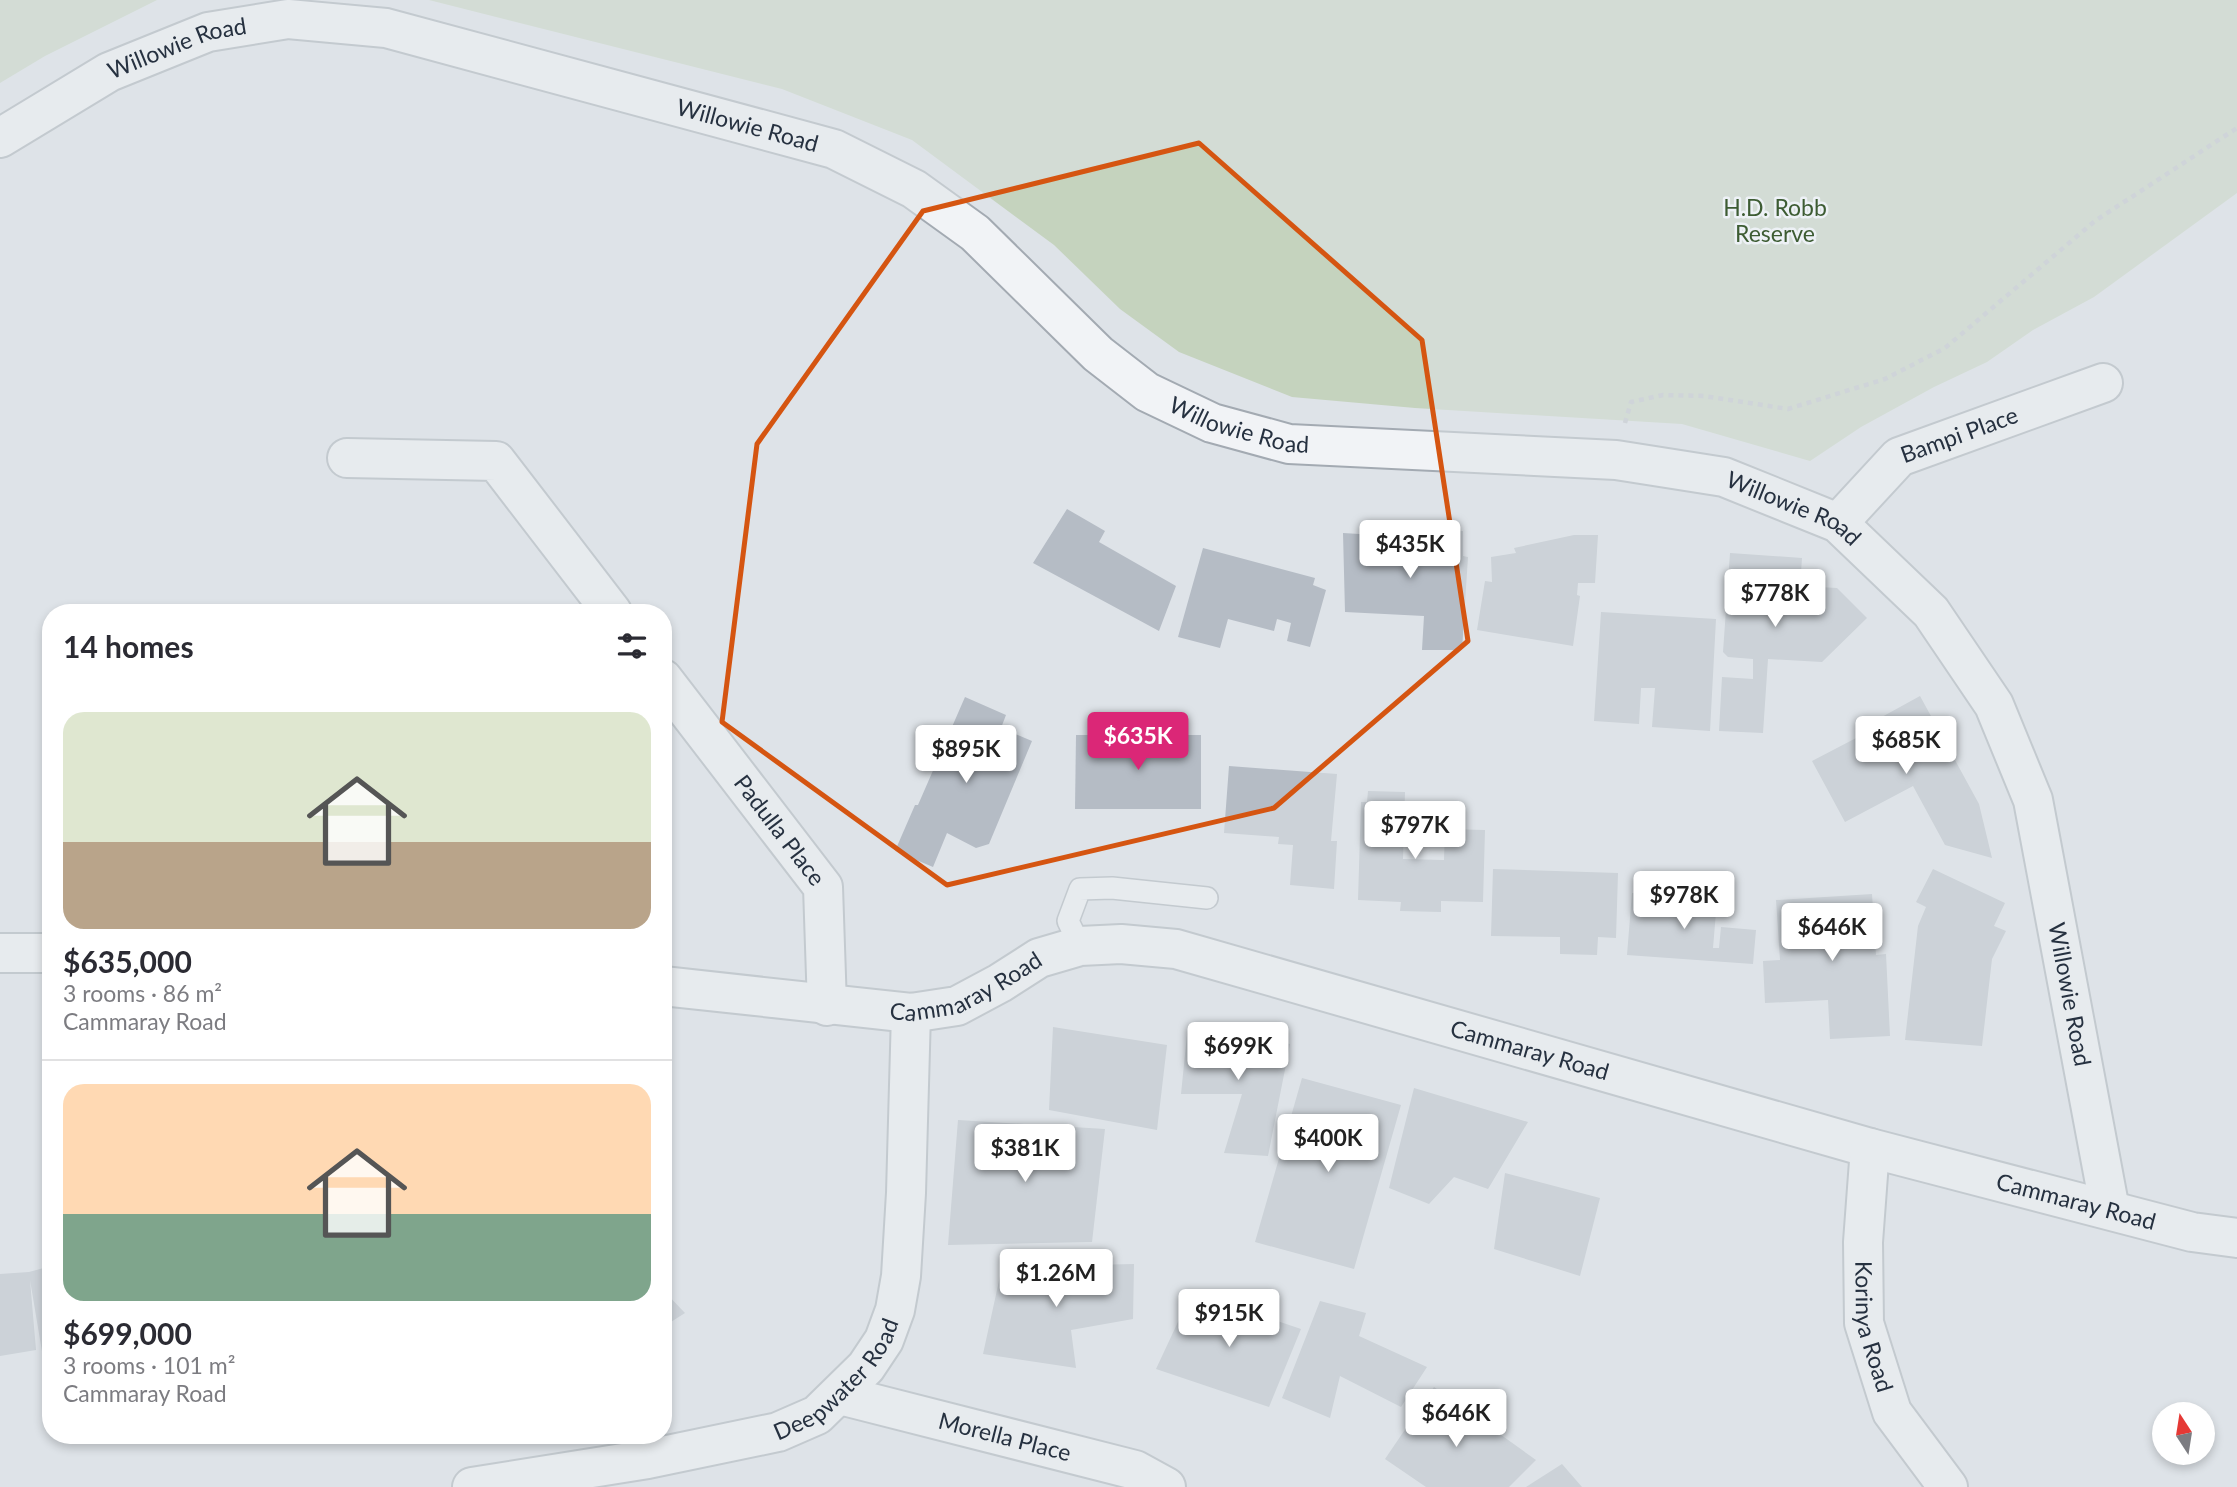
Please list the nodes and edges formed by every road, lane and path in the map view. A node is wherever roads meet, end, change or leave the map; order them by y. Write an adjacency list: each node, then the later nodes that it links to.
1 (2237, 128): 5 (path)
2 (0, 138): 5 (street, Willowie Road)
3 (2103, 383): 6 (street, Bampi Place)
4 (347, 458): 7 (street)
5 (1616, 460): 6 (street, Willowie Road)
6 (1838, 523): 17 (street, Willowie Road)
7 (606, 604)
8 (672, 691): 14 (street, Padulla Place)
9 (1207, 898): 10 (lane)
10 (1080, 946): 15 (street, Cammaray Road); 16 (street, Cammaray Road)
11 (0, 953): 12 (street)
12 (42, 953)
13 (672, 987): 14 (street, Cammaray Road)
14 (827, 1006): 15 (street, Cammaray Road)
15 (911, 1013): 19 (street, Deepwater Road)
16 (1870, 1148): 17 (street, Cammaray Road); 22 (street, Korinya Road)
17 (2110, 1210): 18 (street, Cammaray Road)
18 (2237, 1238)
19 (840, 1395): 20 (street, Deepwater Road); 21 (street, Morella Place)
20 (472, 1487)
21 (1166, 1487)
22 (1948, 1487)

